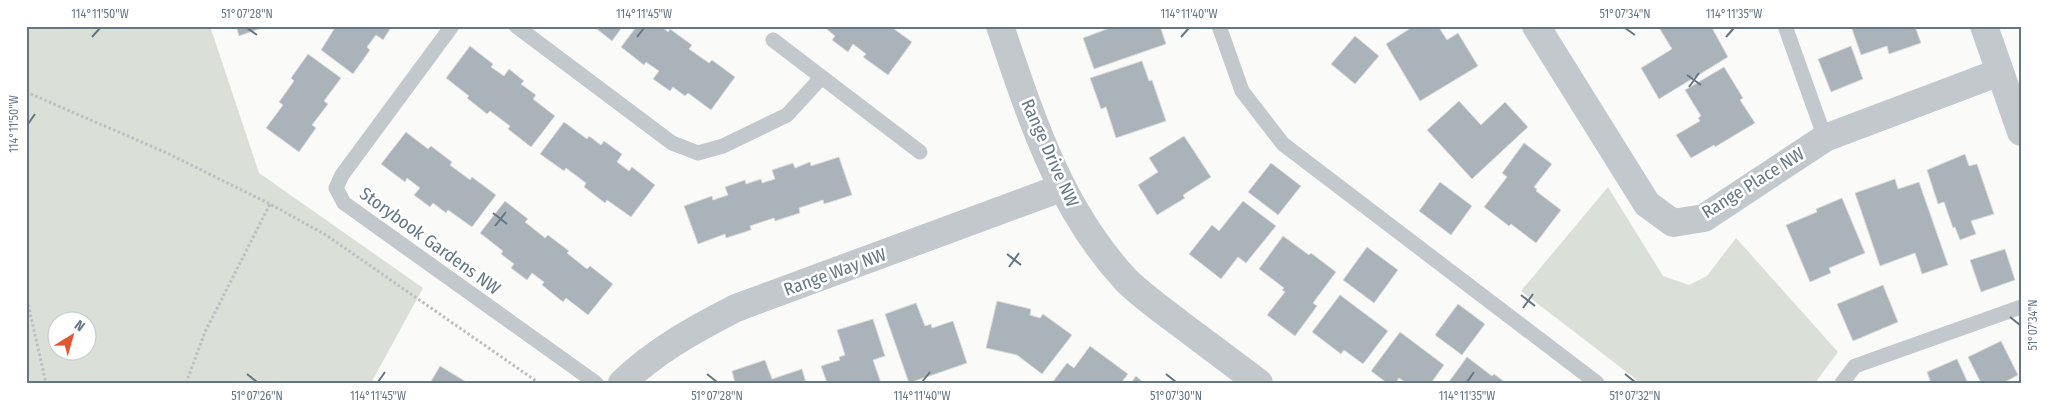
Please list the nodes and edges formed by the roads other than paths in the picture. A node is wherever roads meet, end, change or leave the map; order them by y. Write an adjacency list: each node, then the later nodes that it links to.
1 (452, 26): 16 (lane, Storybook Gardens NW)
2 (516, 26): 10 (lane)
3 (1000, 26): 14 (street, Range Drive NW)
4 (1219, 26): 19 (lane)
5 (1536, 26): 12 (street, Range Place NW)
6 (1785, 26): 12 (lane)
7 (1984, 26): 9 (street)
8 (773, 40): 10 (lane)
9 (2000, 72): 11 (street); 12 (street, Range Place NW)
10 (821, 78): 13 (lane)
11 (2021, 132)
12 (1824, 138)
13 (920, 152)
14 (1062, 188): 17 (street, Range Way NW); 18 (street, Range Drive NW)
15 (2021, 307): 20 (lane)
16 (596, 383)
17 (622, 383)
18 (1258, 383)
19 (1597, 383)
20 (1842, 383)

